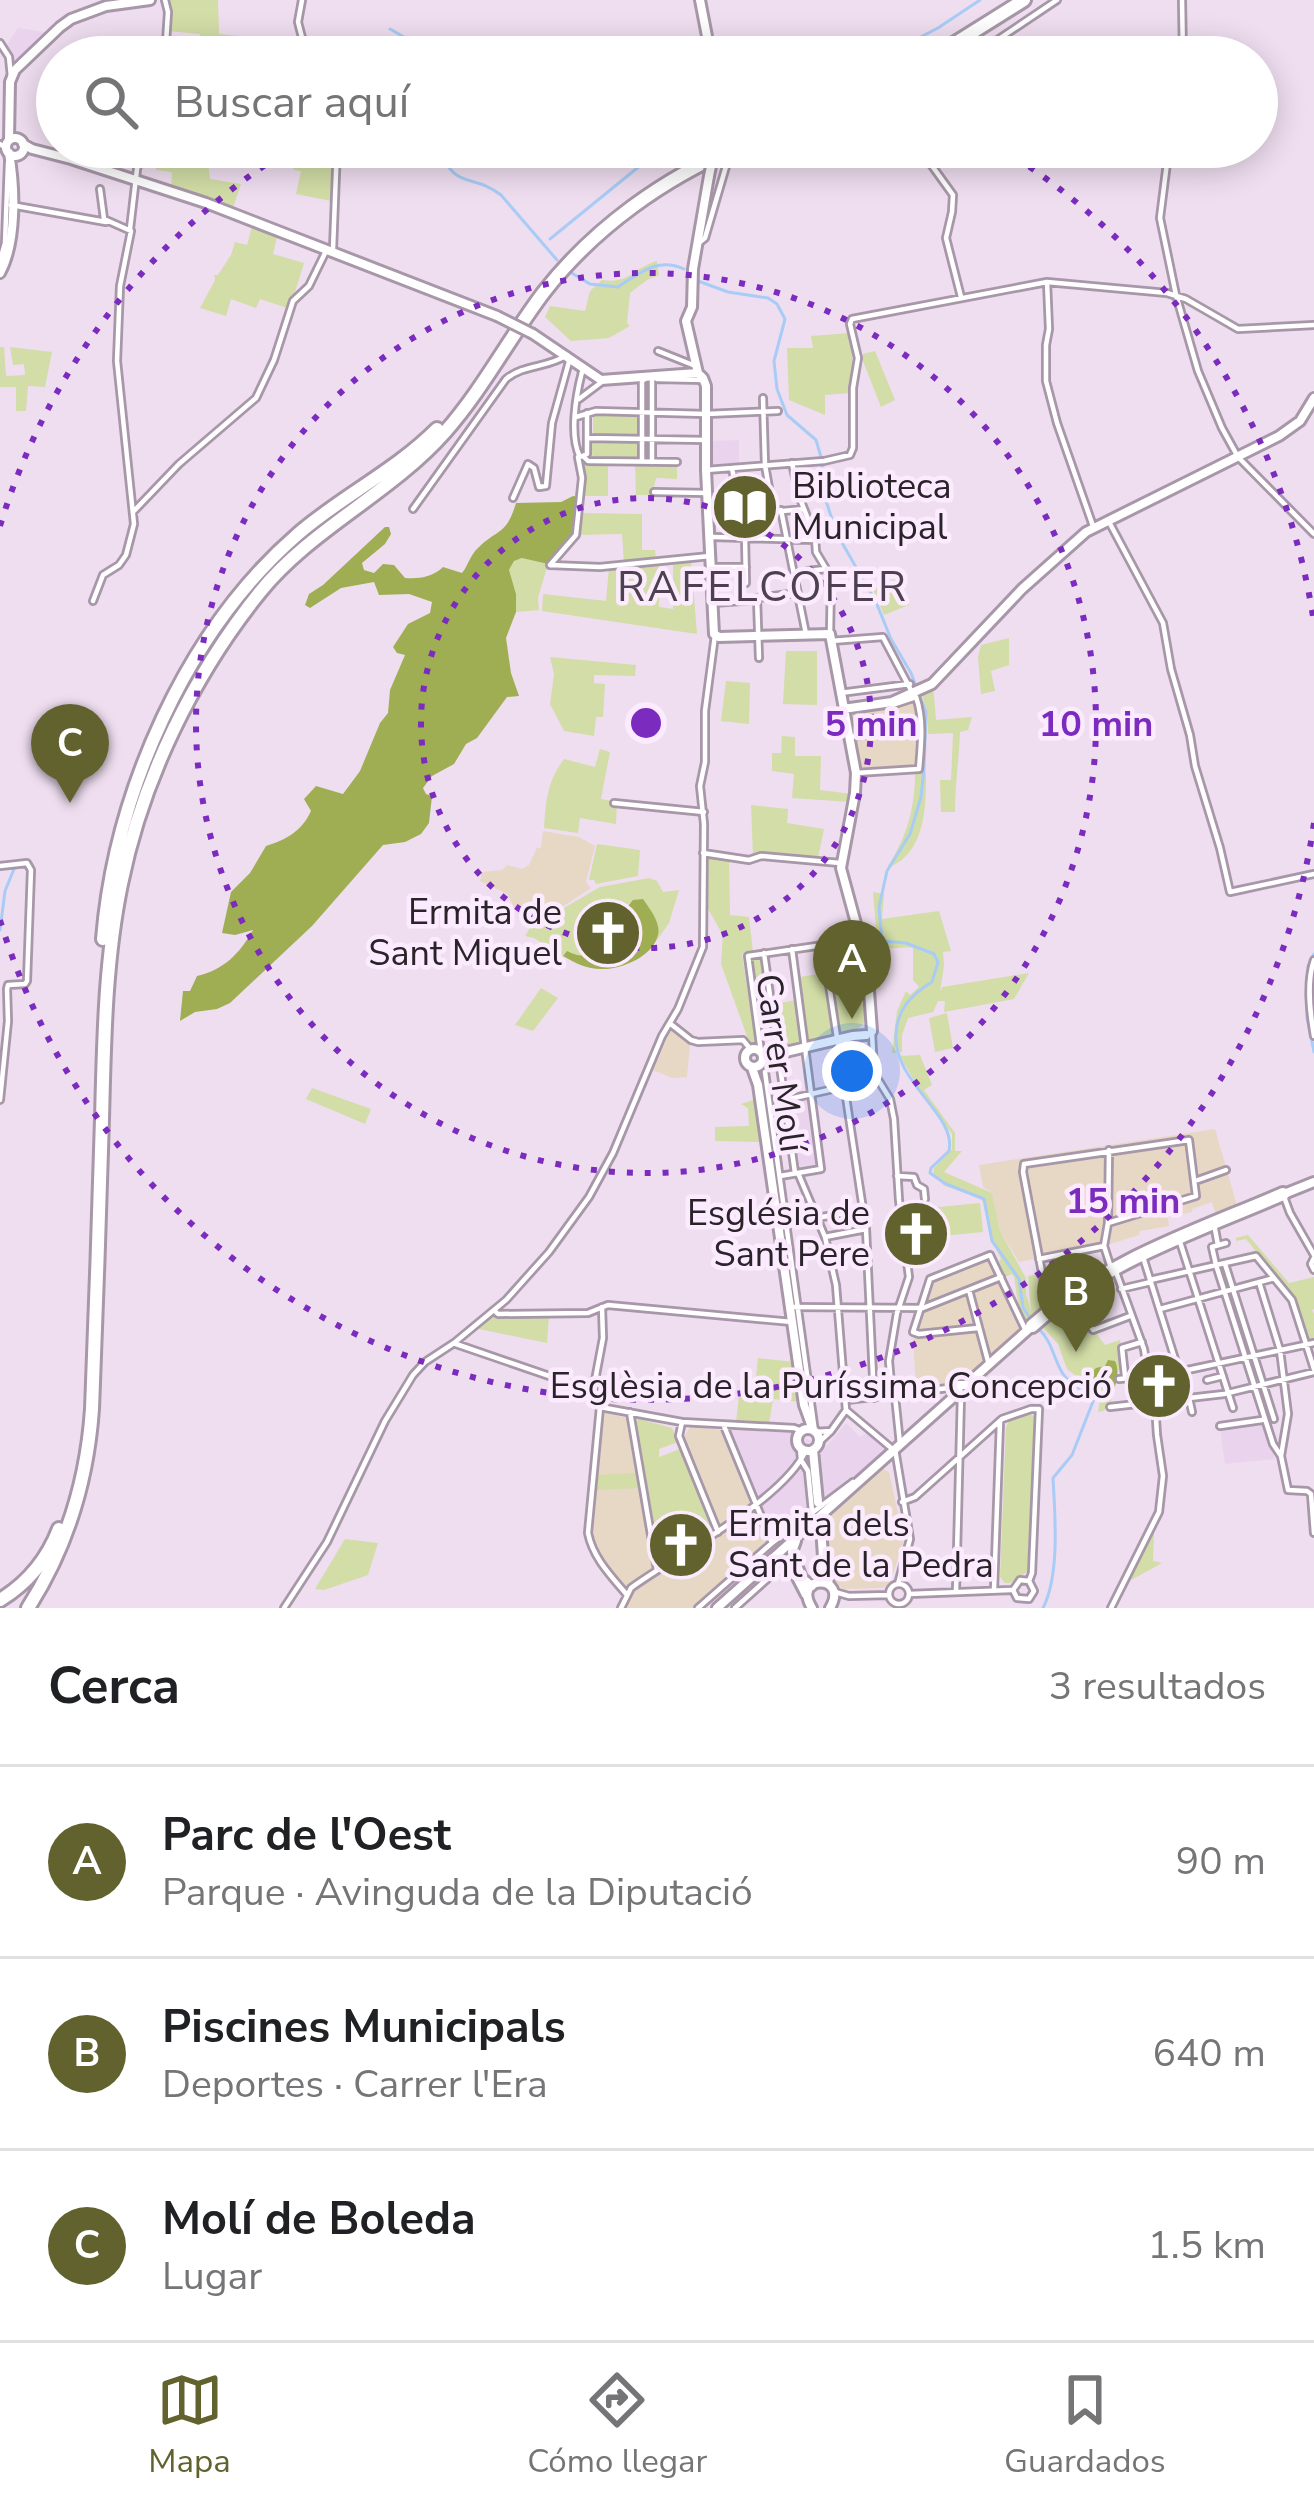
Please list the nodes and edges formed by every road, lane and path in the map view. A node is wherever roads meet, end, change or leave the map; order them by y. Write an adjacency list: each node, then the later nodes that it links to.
1 (150, 0): 9 (street)
2 (165, 0): 10 (street)
3 (302, 0): 11 (street)
4 (700, 0): 12 (street)
5 (1024, 0): 13 (highway)
6 (1034, 0): 14 (highway)
7 (1057, 0): 15 (street)
8 (1182, 0): 16 (street)
9 (52, 36)
10 (166, 36)
11 (302, 36)
12 (707, 36)
13 (967, 36)
14 (979, 36)
15 (1003, 36)
16 (1183, 36)
17 (0, 44): 19 (street)
18 (36, 51): 19 (street)
19 (10, 78): 20 (street)
20 (4, 96): 21 (street)
21 (10, 146): 31 (street)
22 (96, 168): 32 (street)
23 (138, 168): 32 (street)
24 (336, 168): 38 (street)
25 (680, 168): 232 (highway)
26 (693, 168): 255 (highway)
27 (712, 168): 37 (street, bridge)
28 (726, 168): 37 (street)
29 (933, 168): 43 (street)
30 (1166, 168): 42 (street)
31 (6, 172): 34 (street)
32 (135, 180): 36 (street); 38 (street)
33 (100, 189): 35 (street)
34 (6, 206): 35 (street); 39 (street); 40 (street)
35 (107, 222): 36 (street)
36 (130, 229): 80 (street)
37 (698, 244): 48 (street)
38 (330, 250): 46 (street, bridge); 80 (street)
39 (0, 261)
40 (0, 273)
41 (1047, 282): 42 (street); 43 (street); 83 (street)
42 (1176, 295): 44 (street); 66 (street)
43 (961, 297): 70 (street)
44 (1314, 325)
45 (658, 352): 48 (street)
46 (568, 356): 47 (street); 76 (street); 77 (street)
47 (585, 368): 49 (street); 53 (street)
48 (700, 374): 49 (street); 50 (street); 59 (street)
49 (604, 380): 53 (street)
50 (652, 380): 55 (street); 56 (street)
51 (763, 398): 57 (street)
52 (1314, 398): 66 (street)
53 (578, 399): 60 (street)
54 (778, 411): 57 (street)
55 (642, 412): 56 (street); 58 (street); 62 (street)
56 (652, 412): 59 (street); 63 (street)
57 (763, 412): 59 (street); 71 (street)
58 (586, 413): 60 (street); 61 (street)
59 (706, 414): 64 (street)
60 (576, 416): 65 (street)
61 (588, 438): 62 (street); 65 (street)
62 (642, 439): 63 (street); 67 (street)
63 (652, 439): 64 (street); 68 (street)
64 (706, 440): 73 (street)
65 (581, 457): 67 (street); 89 (street)
66 (1238, 457): 82 (street); 84 (street)
67 (642, 461): 68 (street)
68 (652, 461): 69 (street)
69 (677, 462)
70 (792, 463): 71 (street); 78 (street)
71 (765, 465): 72 (street); 79 (street)
72 (732, 468): 73 (street); 81 (street)
73 (706, 470): 75 (street)
74 (653, 492): 75 (street)
75 (707, 493): 85 (street)
76 (513, 498)
77 (413, 509)
78 (804, 509): 79 (street); 88 (street)
79 (777, 511): 81 (street); 87 (street)
80 (134, 512): 96 (street)
81 (740, 515): 86 (street)
82 (1108, 520): 83 (street); 114 (street)
83 (1094, 527): 103 (street)
84 (1314, 534)
85 (709, 537): 86 (street); 89 (street)
86 (745, 538): 87 (street); 90 (street)
87 (787, 540): 88 (street); 94 (street)
88 (815, 541): 91 (street)
89 (711, 561): 90 (street); 97 (street)
90 (746, 567): 93 (street)
91 (826, 569): 92 (street); 101 (street)
92 (807, 571)
93 (746, 583)
94 (798, 593): 95 (street); 100 (street)
95 (758, 600): 97 (street); 99 (street)
96 (92, 602)
97 (713, 603): 98 (street)
98 (715, 635): 99 (street); 110 (street)
99 (758, 636): 100 (street); 102 (street)
100 (806, 636): 101 (street)
101 (830, 637): 103 (street); 104 (street)
102 (759, 658)
103 (915, 691): 104 (street); 105 (street); 106 (street)
104 (840, 693): 105 (street)
105 (843, 709): 107 (street)
106 (921, 728): 107 (street); 108 (street)
107 (849, 736): 108 (street)
108 (856, 772): 112 (street)
109 (614, 803): 110 (street)
110 (704, 812): 111 (street)
111 (703, 853): 112 (street); 118 (street)
112 (841, 863): 119 (street)
113 (0, 866): 128 (street)
114 (1314, 874)
115 (792, 949): 116 (street); 121 (street); 122 (street)
116 (764, 952): 123 (street, Carrer Molí); 124 (street)
117 (1314, 961): 120 (street)
118 (670, 1024): 124 (street); 173 (street)
119 (867, 1032): 121 (street); 125 (street)
120 (1314, 1036)
121 (837, 1040): 122 (street); 126 (street)
122 (806, 1047): 123 (street); 127 (street)
123 (776, 1054): 124 (street); 129 (street, Carrer Molí)
124 (759, 1060): 134 (street); 134 (street)
125 (877, 1079): 126 (street); 133 (street)
126 (845, 1086): 127 (street); 139 (street)
127 (812, 1094): 129 (street); 132 (street)
128 (0, 1100)
129 (785, 1100): 132 (street, Carrer Molí)
130 (1109, 1150): 135 (street); 142 (street); 150 (street)
131 (1226, 1170): 135 (street)
132 (796, 1173): 134 (street); 140 (street, Carrer Molí)
133 (897, 1176): 138 (street); 171 (street)
134 (776, 1177): 141 (street); 167 (street)
135 (1195, 1181): 142 (street)
136 (1314, 1182): 137 (street)
137 (1283, 1195): 143 (highway); 149 (street)
138 (926, 1199)
139 (863, 1210): 140 (street); 144 (street)
140 (816, 1218): 141 (street); 145 (street, Carrer Molí)
141 (787, 1223): 167 (street)
142 (1108, 1223): 147 (street)
143 (1214, 1224): 146 (highway); 152 (street)
144 (866, 1229): 145 (street); 169 (street)
145 (825, 1237): 168 (street, Carrer Molí)
146 (1179, 1238): 148 (highway); 155 (street)
147 (1104, 1246): 150 (street); 153 (street)
148 (1142, 1254): 153 (highway); 158 (street)
149 (1314, 1256): 154 (street)
150 (1039, 1259): 174 (street)
151 (1225, 1263): 152 (street); 157 (street); 162 (street)
152 (1216, 1265): 155 (street); 163 (street)
153 (1113, 1268): 161 (street); 164 (highway)
154 (1314, 1270)
155 (1189, 1271): 158 (street); 165 (street)
156 (1000, 1276): 160 (street); 170 (street); 174 (street)
157 (1274, 1278): 159 (street); 182 (street)
158 (1151, 1281): 161 (street); 172 (street)
159 (1259, 1282): 162 (street); 183 (street)
160 (969, 1289): 170 (street); 177 (street)
161 (1121, 1289): 175 (street)
162 (1234, 1289): 163 (street); 184 (street)
163 (1224, 1292): 165 (street); 185 (street)
164 (1068, 1296): 174 (highway); 175 (street)
165 (1198, 1298): 172 (street); 186 (street)
166 (602, 1307): 173 (street); 176 (street); 198 (street)
167 (795, 1307): 168 (street); 176 (street); 221 (street)
168 (838, 1308): 169 (street); 204 (street, Carrer Molí)
169 (869, 1308): 171 (street); 202 (street)
170 (919, 1308): 171 (street); 177 (street)
171 (898, 1309): 200 (street)
172 (1160, 1309): 178 (street)
173 (494, 1310): 181 (street)
174 (1041, 1316): 187 (street)
175 (1130, 1316): 180 (street)
176 (792, 1322): 221 (street)
177 (978, 1328): 187 (street)
178 (1166, 1330): 179 (street); 189 (street)
179 (1156, 1333)
180 (1142, 1342): 191 (street); 191 (street)
181 (454, 1343): 198 (street); 256 (street)
182 (1310, 1343): 183 (street); 188 (street)
183 (1280, 1350): 184 (street); 192 (street)
184 (1255, 1355): 185 (street); 195 (street)
185 (1245, 1358): 186 (street); 196 (street)
186 (1219, 1363): 189 (street); 190 (street)
187 (989, 1365): 197 (street)
188 (1314, 1370): 192 (street)
189 (1180, 1372): 191 (street); 203 (street)
190 (1223, 1376): 193 (street); 199 (street)
191 (1150, 1377): 205 (street)
192 (1283, 1379): 195 (street); 212 (street)
193 (1207, 1380)
194 (1198, 1383): 201 (street)
195 (1264, 1384): 196 (street); 213 (street)
196 (1254, 1386): 199 (street); 214 (street)
197 (960, 1390): 200 (street); 222 (street); 225 (street)
198 (592, 1391): 206 (street)
199 (1228, 1393): 201 (street); 208 (street)
200 (894, 1396): 202 (street); 222 (street)
201 (1202, 1396): 203 (street)
202 (874, 1397): 204 (street)
203 (1188, 1398): 205 (street); 211 (street)
204 (847, 1400): 209 (street, Carrer Molí)
205 (1154, 1403): 207 (street); 263 (street)
206 (600, 1407): 210 (street); 249 (street)
207 (1110, 1407)
208 (1233, 1408)
209 (846, 1409): 220 (street); 222 (street)
210 (630, 1412): 216 (street); 239 (street)
211 (1192, 1412)
212 (1288, 1417): 213 (street); 224 (street)
213 (1274, 1419): 214 (street)
214 (1265, 1420): 218 (street); 224 (street)
215 (1000, 1421): 219 (street); 223 (street); 241 (street)
216 (682, 1422): 217 (street); 235 (street)
217 (724, 1426): 221 (street); 231 (street)
218 (1220, 1426)
219 (991, 1429): 223 (street); 225 (street)
220 (831, 1431): 221 (street); 221 (street)
221 (806, 1442): 231 (street); 234 (street)
222 (894, 1448): 227 (street); 228 (street)
223 (1000, 1450): 244 (street)
224 (1282, 1456): 236 (street)
225 (957, 1459): 226 (street); 229 (street)
226 (946, 1469): 229 (street); 230 (street)
227 (897, 1474): 230 (street); 233 (street)
228 (859, 1481): 233 (street); 234 (street)
229 (959, 1482): 246 (street)
230 (902, 1502): 242 (street)
231 (756, 1504): 235 (street); 237 (street)
232 (70, 1509): 250 (highway); 255 (highway)
233 (827, 1512): 234 (street)
234 (816, 1517): 237 (street); 238 (street); 243 (street); 251 (street)
235 (718, 1532): 239 (street)
236 (1314, 1533)
237 (772, 1543): 259 (street)
238 (823, 1552): 243 (street); 252 (street)
239 (657, 1570): 249 (street)
240 (799, 1578): 243 (street); 251 (street); 261 (street)
241 (1029, 1580): 245 (street); 253 (street)
242 (898, 1584): 247 (street); 248 (street)
243 (811, 1588): 252 (street); 262 (street)
244 (994, 1590): 245 (street); 246 (street)
245 (1013, 1590): 253 (street)
246 (956, 1591): 247 (street)
247 (909, 1594): 254 (street)
248 (889, 1595): 252 (street); 254 (street)
249 (626, 1597): 257 (street); 258 (street)
250 (0, 1600)
251 (725, 1600): 260 (street)
252 (831, 1600)
253 (1021, 1604)
254 (901, 1606)
255 (26, 1608)
256 (284, 1608)
257 (621, 1608)
258 (632, 1608)
259 (698, 1608)
260 (717, 1608)
261 (735, 1608)
262 (810, 1608)
263 (1111, 1608)

